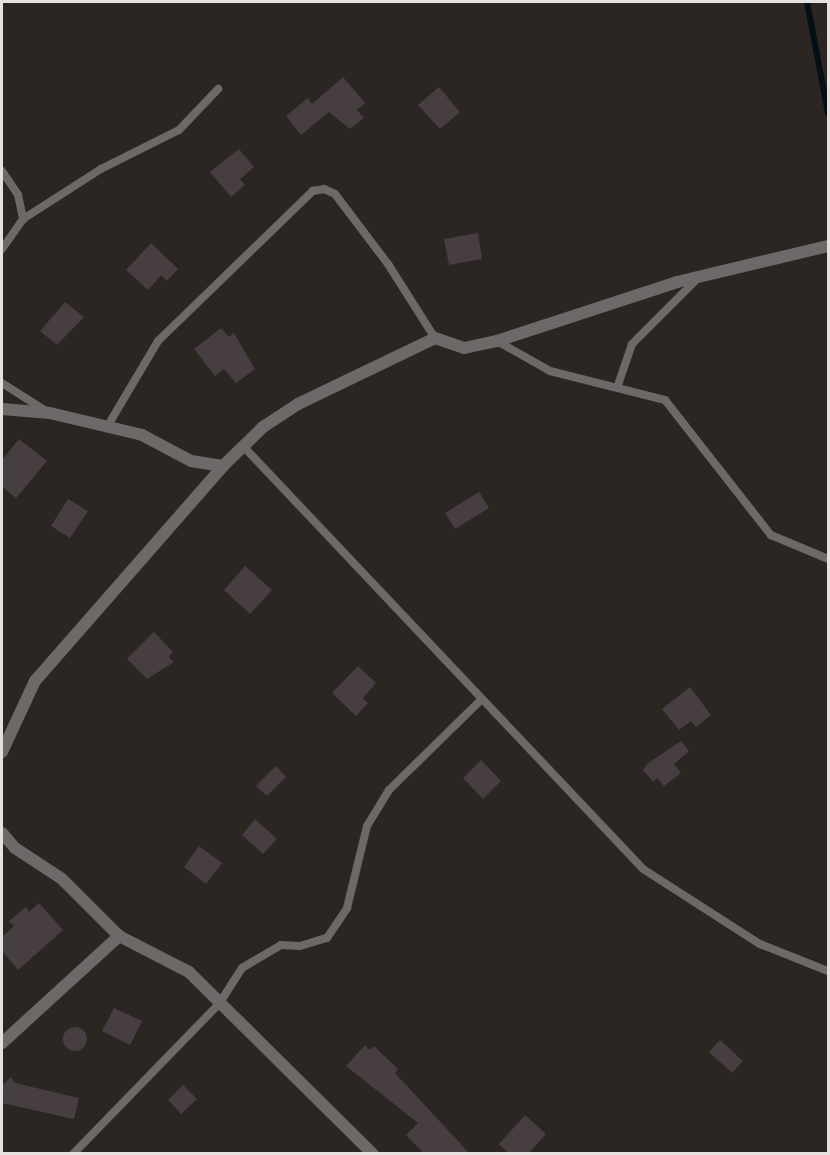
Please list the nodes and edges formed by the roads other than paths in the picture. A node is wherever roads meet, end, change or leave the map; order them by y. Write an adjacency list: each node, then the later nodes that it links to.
1 (218, 89): 3 (lane)
2 (2, 171): 3 (lane)
3 (23, 219): 5 (lane)
4 (828, 246): 6 (street)
5 (2, 249)
6 (700, 276): 8 (street); 10 (lane)
7 (435, 338): 8 (street); 13 (lane); 14 (street)
8 (497, 341): 10 (lane)
9 (2, 383): 12 (lane)
10 (618, 385): 16 (lane)
11 (2, 409): 12 (street)
12 (50, 413): 13 (street)
13 (107, 427): 15 (street)
14 (243, 446): 15 (street); 17 (lane)
15 (223, 466): 18 (street)
16 (828, 559)
17 (480, 701): 21 (lane); 22 (lane)
18 (2, 752)
19 (2, 833): 20 (street)
20 (119, 936): 22 (street); 23 (street)
21 (828, 971)
22 (219, 1004): 24 (lane); 25 (street)
23 (3, 1040)
24 (74, 1154)
25 (373, 1154)

